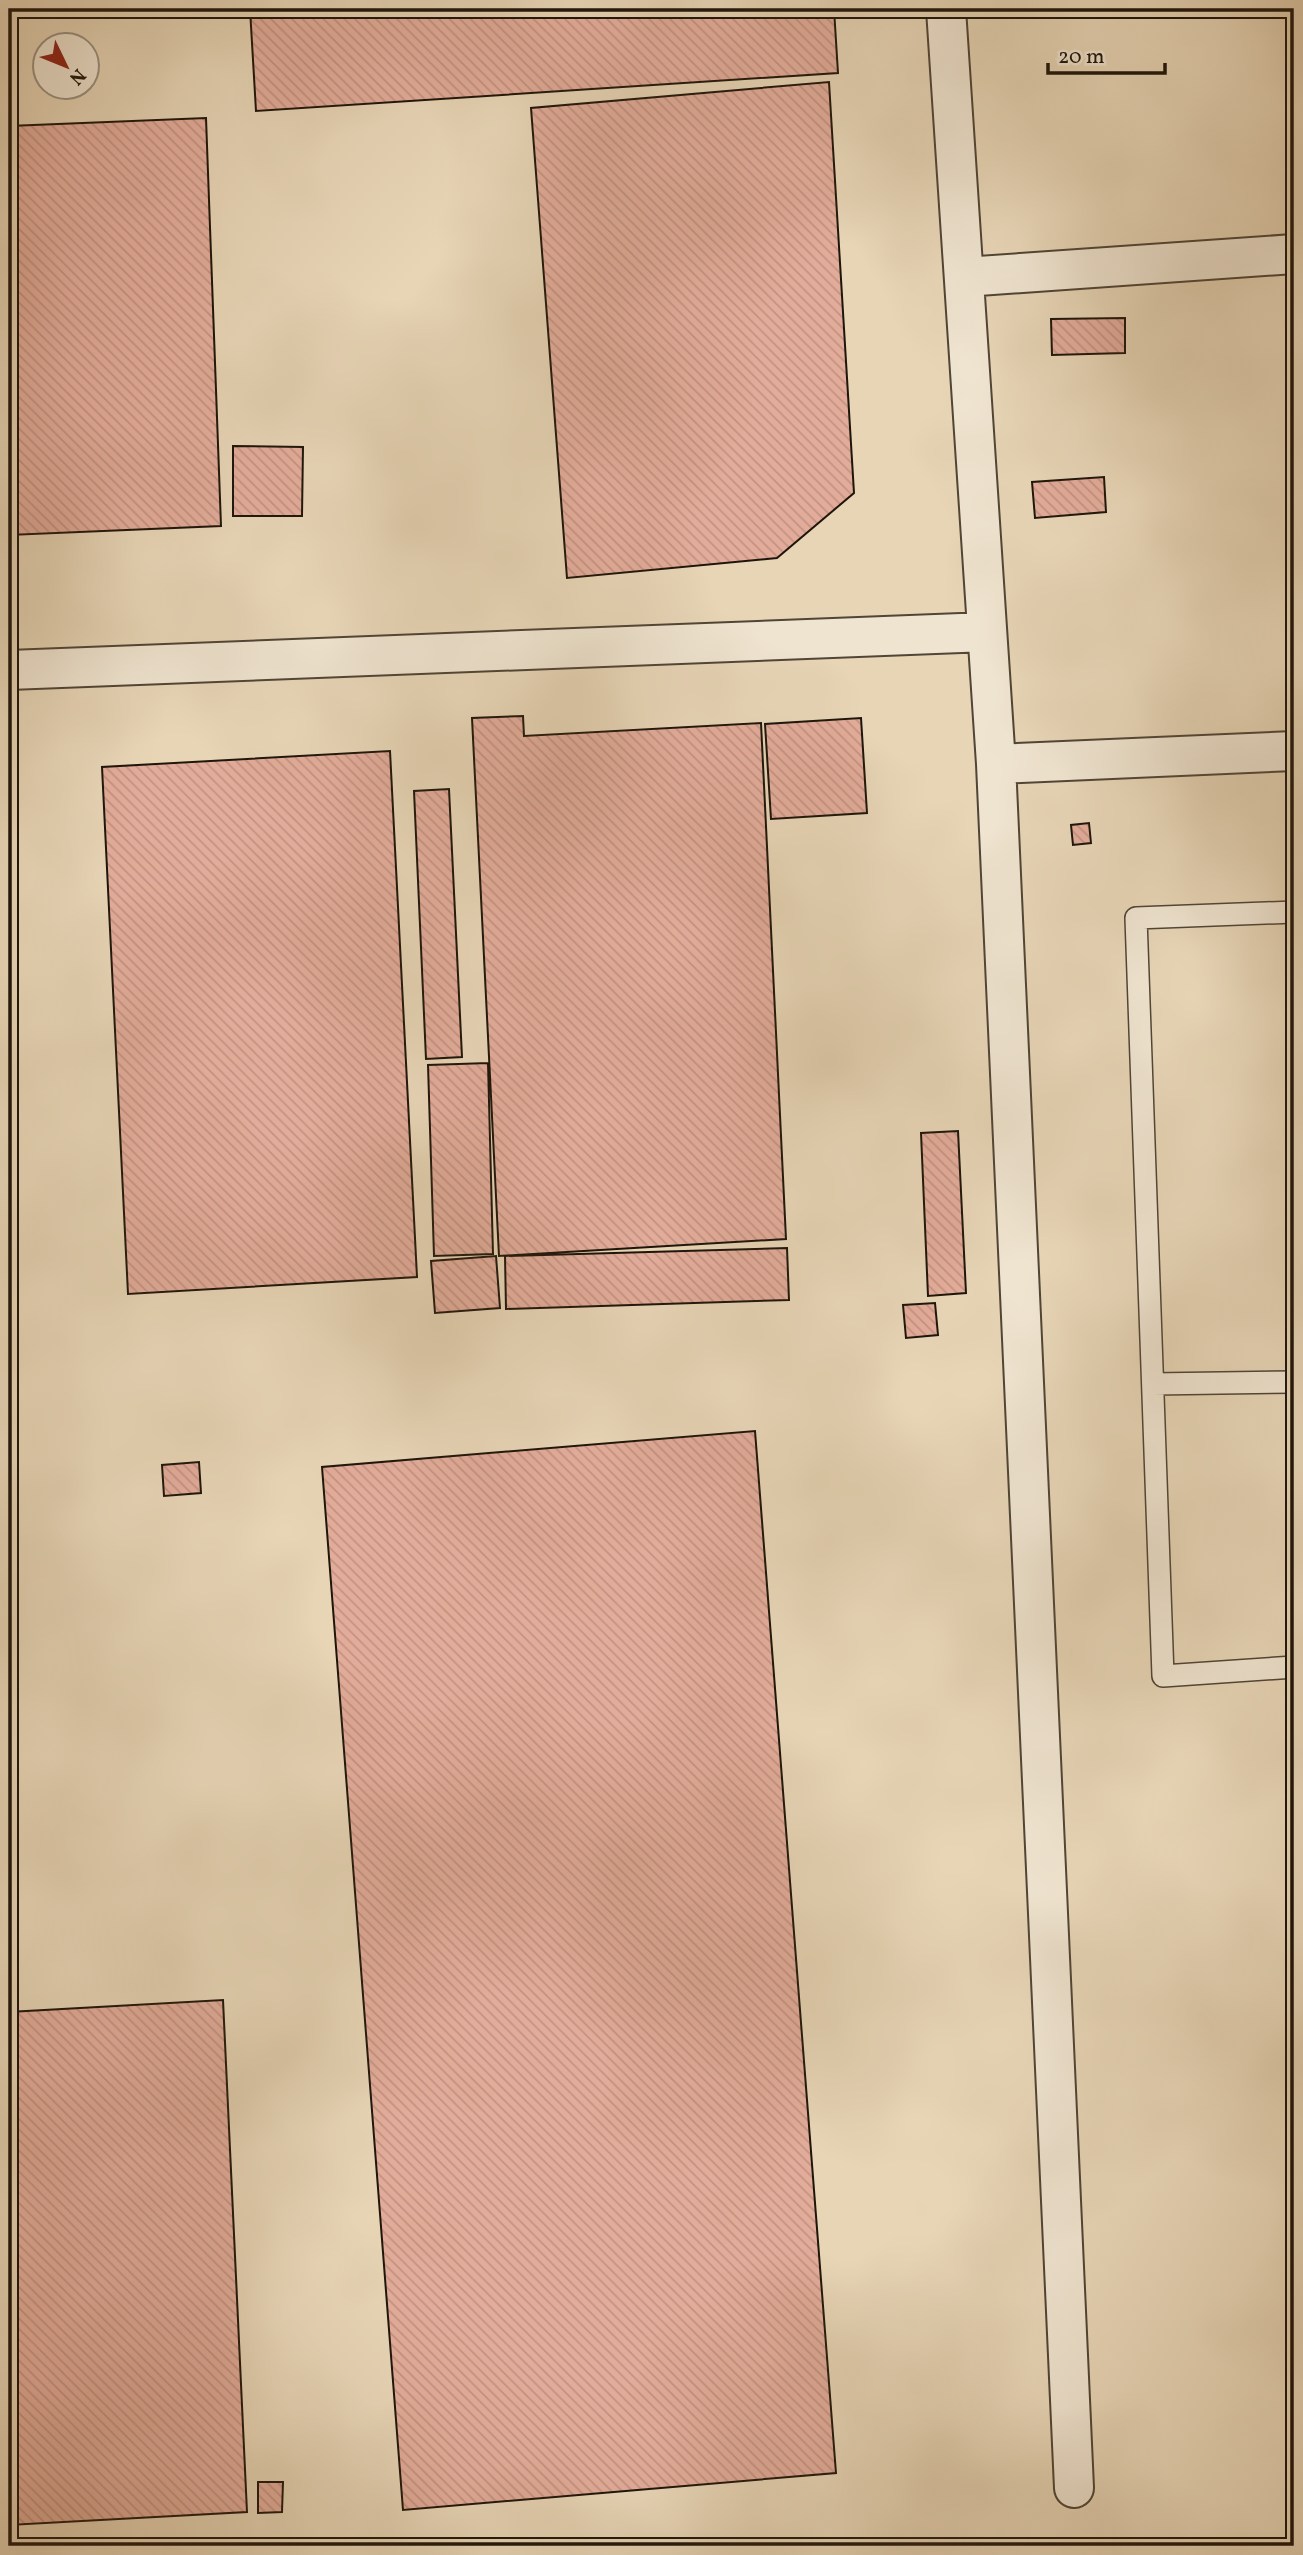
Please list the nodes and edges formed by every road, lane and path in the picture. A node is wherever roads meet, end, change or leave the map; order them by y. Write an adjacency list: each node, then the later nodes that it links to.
1 (946, 9): 3 (street)
2 (1294, 254): 3 (street)
3 (964, 277): 4 (street)
4 (987, 632): 5 (street); 7 (street)
5 (9, 670)
6 (1294, 751): 7 (street)
7 (996, 764): 12 (street)
8 (1294, 912): 10 (lane)
9 (1294, 1382): 10 (lane)
10 (1153, 1384): 11 (lane)
11 (1294, 1667)
12 (1074, 2488)

